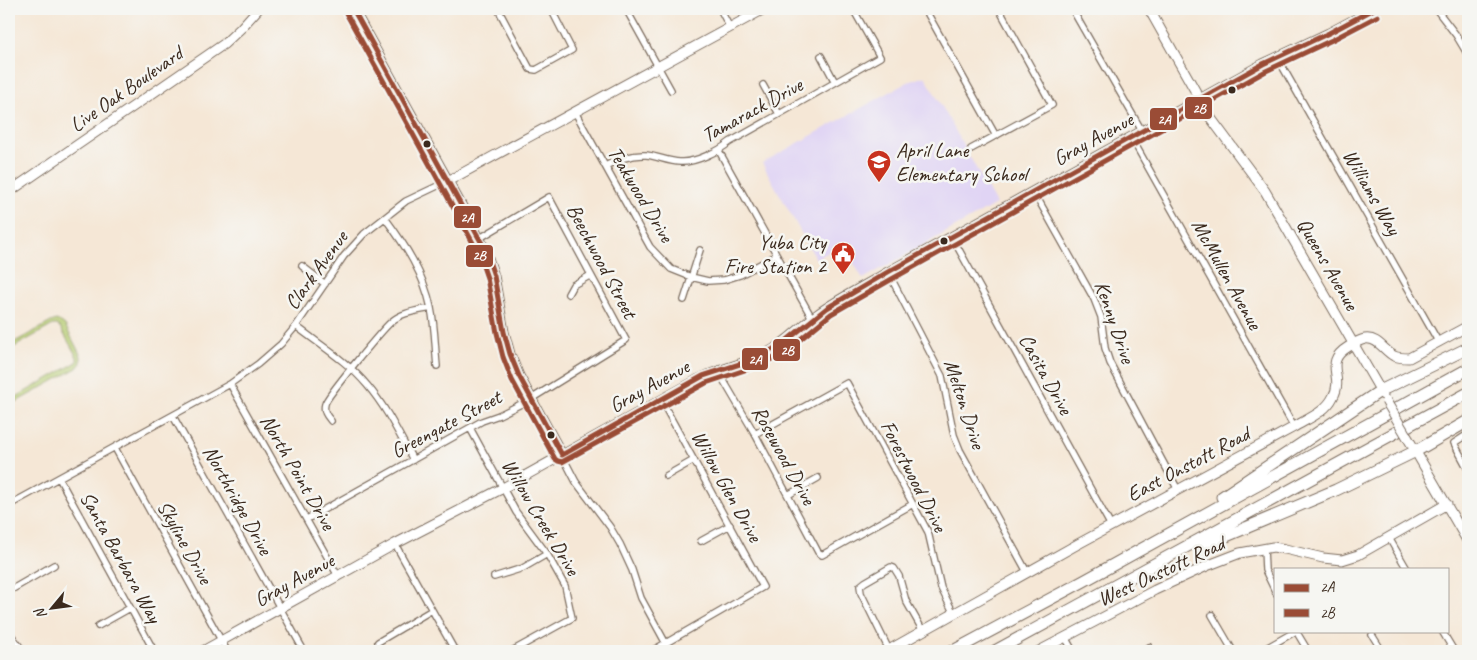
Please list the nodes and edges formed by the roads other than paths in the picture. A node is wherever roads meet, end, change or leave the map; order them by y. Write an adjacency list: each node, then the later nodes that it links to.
1 (258, 9): 33 (street, Live Oak Boulevard)
2 (353, 9): 32 (street)
3 (498, 9): 4 (street)
4 (551, 9)
5 (626, 9): 19 (street)
6 (720, 9): 15 (street)
7 (764, 9): 15 (street, Clark Avenue)
8 (853, 9): 20 (street, Tamarack Drive)
9 (925, 9): 27 (street)
10 (998, 9): 27 (street)
11 (1072, 9): 26 (street)
12 (1149, 9): 23 (street, Queens Avenue)
13 (1374, 9): 18 (street, Gray Avenue)
14 (1436, 9): 16 (street)
15 (730, 28): 19 (street, Clark Avenue)
16 (1468, 55)
17 (821, 56): 20 (street)
18 (1276, 57): 23 (street, Gray Avenue); 52 (street, Williams Way)
19 (658, 67): 22 (street); 24 (street, Clark Avenue)
20 (835, 82): 25 (street, Tamarack Drive)
21 (763, 85): 25 (street)
22 (671, 90)
23 (1199, 99): 26 (street, Gray Avenue); 53 (street, Queens Avenue)
24 (575, 112): 31 (street, Teakwood Drive); 32 (street, Clark Avenue)
25 (779, 114): 30 (street, Tamarack Drive)
26 (1142, 131): 28 (street, Gray Avenue)
27 (996, 136): 29 (street)
28 (1131, 137): 34 (street, Gray Avenue); 67 (street, McMullen Avenue)
29 (971, 150)
30 (719, 151): 31 (street, Tamarack Drive); 39 (street)
31 (605, 166): 43 (street, Teakwood Drive)
32 (448, 181): 35 (street, Clark Avenue); 37 (street)
33 (9, 192)
34 (1034, 192): 36 (street, Gray Avenue); 81 (street, Kenny Drive)
35 (385, 218): 44 (street, Clark Avenue); 47 (street)
36 (952, 237): 41 (street, Gray Avenue); 88 (street, Casita Drive)
37 (480, 238): 42 (street, Beechwood Street); 62 (street)
38 (700, 250): 43 (street)
39 (777, 255): 43 (street, Teakwood Drive); 48 (street)
40 (302, 266): 44 (street)
41 (888, 272): 48 (street, Gray Avenue); 98 (street, Melton Drive)
42 (591, 275): 45 (street); 51 (street, Beechwood Street)
43 (691, 277): 46 (street)
44 (326, 284): 49 (street, Clark Avenue)
45 (568, 294)
46 (684, 300)
47 (431, 308): 55 (street); 56 (street)
48 (812, 318): 58 (street, Gray Avenue)
49 (296, 326): 56 (street); 59 (street, Clark Avenue)
50 (1468, 326): 52 (street)
51 (626, 340): 62 (street, Greengate Street)
52 (1439, 343): 53 (street)
53 (1353, 344): 61 (street, Queens Avenue); 67 (street, East Onstott Road)
54 (1468, 348): 61 (highway)
55 (438, 366)
56 (352, 368): 66 (street); 74 (street)
57 (1468, 369): 101 (highway)
58 (718, 371): 63 (street, Gray Avenue); 69 (street, Rosewood Drive)
59 (230, 384): 64 (street, Clark Avenue); 86 (street, North Point Drive)
60 (1468, 393): 96 (highway)
61 (1383, 396): 72 (street, Queens Avenue, bridge); 101 (highway)
62 (531, 398): 68 (street, Greengate Street); 73 (street)
63 (661, 400): 73 (street, Gray Avenue); 75 (street, Willow Glen Drive)
64 (173, 416): 71 (street, Clark Avenue); 105 (street, Northridge Drive)
65 (1468, 420): 72 (highway)
66 (331, 421)
67 (1294, 427): 81 (street, East Onstott Road)
68 (470, 428): 74 (street, Greengate Street); 80 (street, Willow Creek Drive)
69 (755, 434): 82 (street, Rosewood Drive); 83 (street, Forestwood Drive)
70 (1468, 434): 76 (street)
71 (115, 448): 78 (street, Clark Avenue); 117 (street, Skyline Drive)
72 (1416, 451): 84 (street, Queens Avenue); 96 (highway)
73 (562, 455): 80 (street, Gray Avenue); 119 (street)
74 (413, 460): 86 (street, Greengate Street)
75 (694, 460): 77 (street); 87 (street, Willow Glen Drive)
76 (1468, 469)
77 (666, 476)
78 (59, 478): 85 (street, Clark Avenue); 104 (street, Santa Barbara Way)
79 (818, 478): 82 (street)
80 (503, 488): 92 (street, Gray Avenue); 94 (street, Willow Creek Drive)
81 (1178, 490): 88 (street, East Onstott Road)
82 (788, 495): 83 (street, Rosewood Drive)
83 (914, 504): 107 (street, Forestwood Drive)
84 (1447, 504): 89 (street, West Onstott Road); 91 (street, Queens Avenue)
85 (9, 505)
86 (306, 519): 99 (street, North Point Drive)
87 (730, 525): 90 (street); 119 (street, Willow Glen Drive)
88 (1111, 526): 98 (street, East Onstott Road)
89 (1389, 538): 93 (street, West Onstott Road); 97 (street)
90 (701, 541)
91 (1468, 542)
92 (395, 544): 99 (street, Gray Avenue); 106 (street)
93 (1264, 548): 102 (street); 116 (street, West Onstott Road)
94 (547, 554): 100 (street); 126 (street, Willow Creek Drive)
95 (54, 565): 103 (street)
96 (1152, 566): 131 (highway)
97 (1406, 568)
98 (1027, 572): 107 (street, East Onstott Road)
99 (338, 576): 105 (street, Gray Avenue)
100 (494, 577)
101 (1082, 582): 130 (highway)
102 (1274, 589)
103 (9, 591)
104 (130, 608): 109 (street); 121 (street, Santa Barbara Way)
105 (280, 608): 117 (street, Gray Avenue); 124 (street, Northridge Drive)
106 (432, 610): 118 (street); 125 (street)
107 (954, 614): 110 (street, East Onstott Road)
108 (1212, 615): 134 (street)
109 (98, 626)
110 (923, 631): 129 (street, East Onstott Road); 129 (street)
111 (9, 632): 120 (street)
112 (1294, 632): 135 (street)
113 (1297, 632): 136 (street)
114 (1443, 632): 138 (street)
115 (1372, 635): 137 (street)
116 (1065, 637): 132 (street, West Onstott Road); 133 (street)
117 (221, 641): 122 (street, Gray Avenue); 123 (street, Skyline Drive)
118 (378, 642)
119 (665, 644): 127 (street); 128 (street)
120 (22, 651)
121 (154, 651)
122 (203, 651)
123 (227, 651)
124 (304, 651)
125 (456, 651)
126 (512, 651)
127 (652, 651)
128 (670, 651)
129 (888, 651)
130 (953, 651)
131 (994, 651)
132 (1038, 651)
133 (1072, 651)
134 (1233, 651)
135 (1261, 651)
136 (1308, 651)
137 (1382, 651)
138 (1454, 651)

